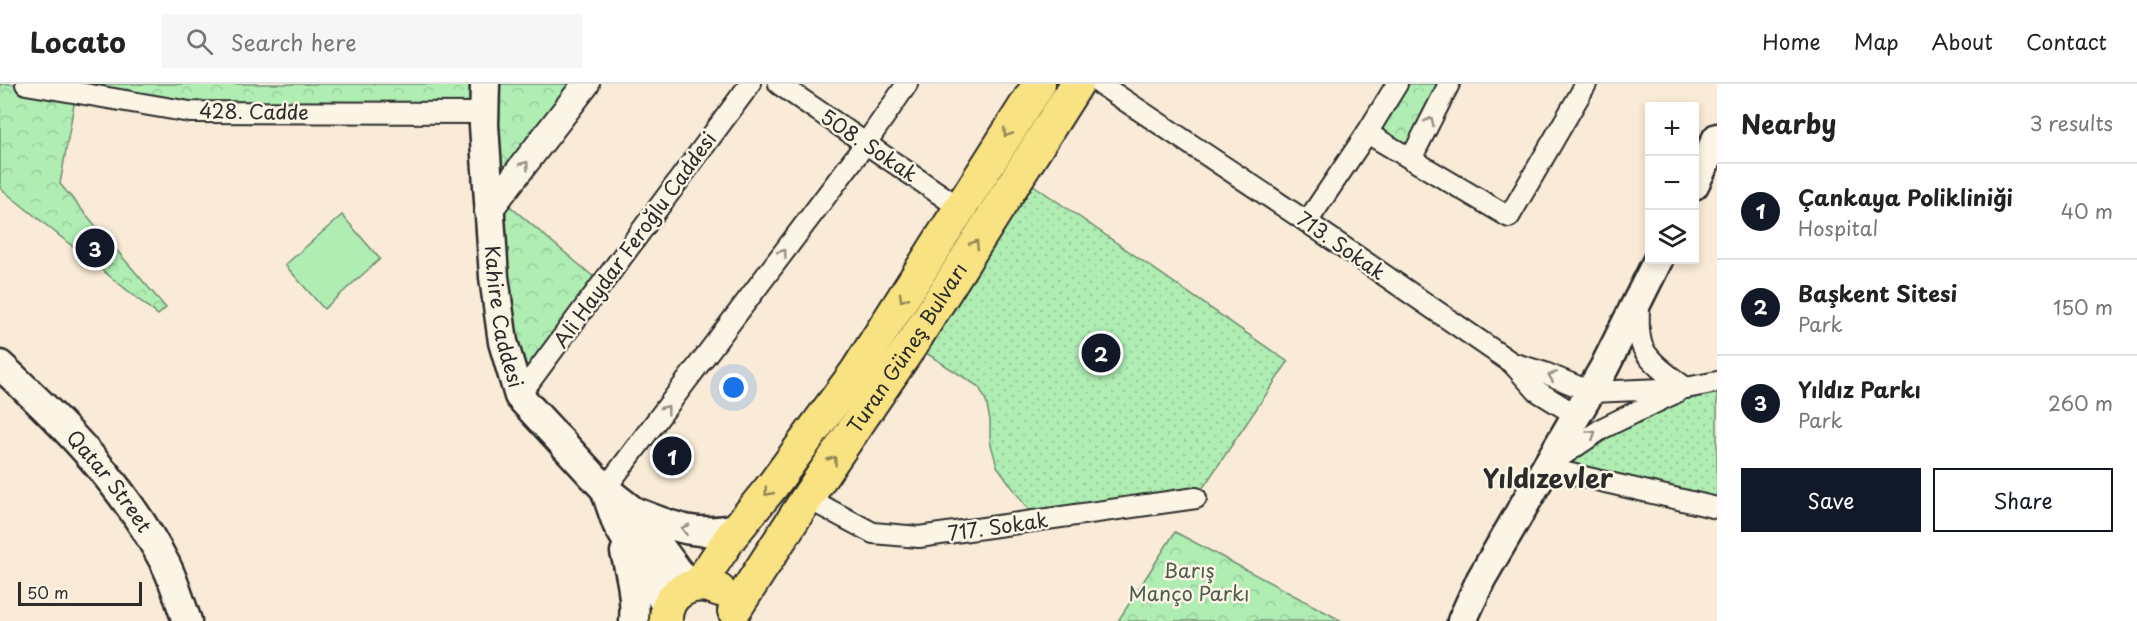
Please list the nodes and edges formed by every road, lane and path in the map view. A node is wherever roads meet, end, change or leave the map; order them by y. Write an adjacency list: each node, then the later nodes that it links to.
1 (26, 84): 13 (street, 428. Cadde)
2 (484, 84): 13 (main road, Kahire Caddesi)
3 (586, 84): 20 (street, one-way to 3)
4 (750, 84): 28 (street, Ali Haydar Feroğlu Caddesi)
5 (779, 84): 16 (street, 508. Sokak)
6 (907, 84): 16 (street)
7 (1039, 84): 19 (main road, Turan Güneş Bulvarı, one-way to 19)
8 (1077, 84): 32 (main road, Turan Güneş Bulvarı, one-way to 8)
9 (1100, 84): 21 (street, 713. Sokak)
10 (1397, 84): 14 (street)
11 (1449, 84): 17 (street, one-way to 11)
12 (1586, 84): 17 (street)
13 (483, 113): 20 (main road, Kahire Caddesi)
14 (1367, 133): 17 (street); 21 (street)
15 (1717, 138): 18 (main road)
16 (866, 143): 19 (street, 508. Sokak); 31 (street, one-way to 16)
17 (1411, 159)
18 (1699, 176)
19 (960, 208): 36 (main road, Turan Güneş Bulvarı, one-way to 36)
20 (488, 211): 28 (main road, Kahire Caddesi)
21 (1307, 222): 24 (street, 713. Sokak)
22 (1656, 264): 23 (main road)
23 (1639, 298): 27 (street); 29 (main road)
24 (1512, 363): 29 (street, one-way to 24); 29 (street, 713. Sokak)
25 (0, 365): 40 (main road, Qatar Street)
26 (1717, 382): 27 (street)
27 (1686, 388): 29 (street); 30 (street, one-way to 27)
28 (519, 396): 31 (main road, Kahire Caddesi)
29 (1584, 403): 30 (main road)
30 (1545, 468): 34 (street); 42 (main road)
31 (605, 489): 35 (main road, Kahire Caddesi)
32 (807, 498): 33 (street, 717. Sokak); 37 (main road, Turan Güneş Bulvarı)
33 (1196, 498)
34 (1717, 508)
35 (625, 518): 36 (main road, one-way to 35); 38 (main road); 41 (main road)
36 (736, 531): 37 (main road); 38 (main road, Turan Güneş Bulvarı)
37 (766, 561): 39 (main road, Turan Güneş Bulvarı)
38 (675, 606): 39 (main road)
39 (735, 616)
40 (187, 621)
41 (634, 621)
42 (1462, 621)

